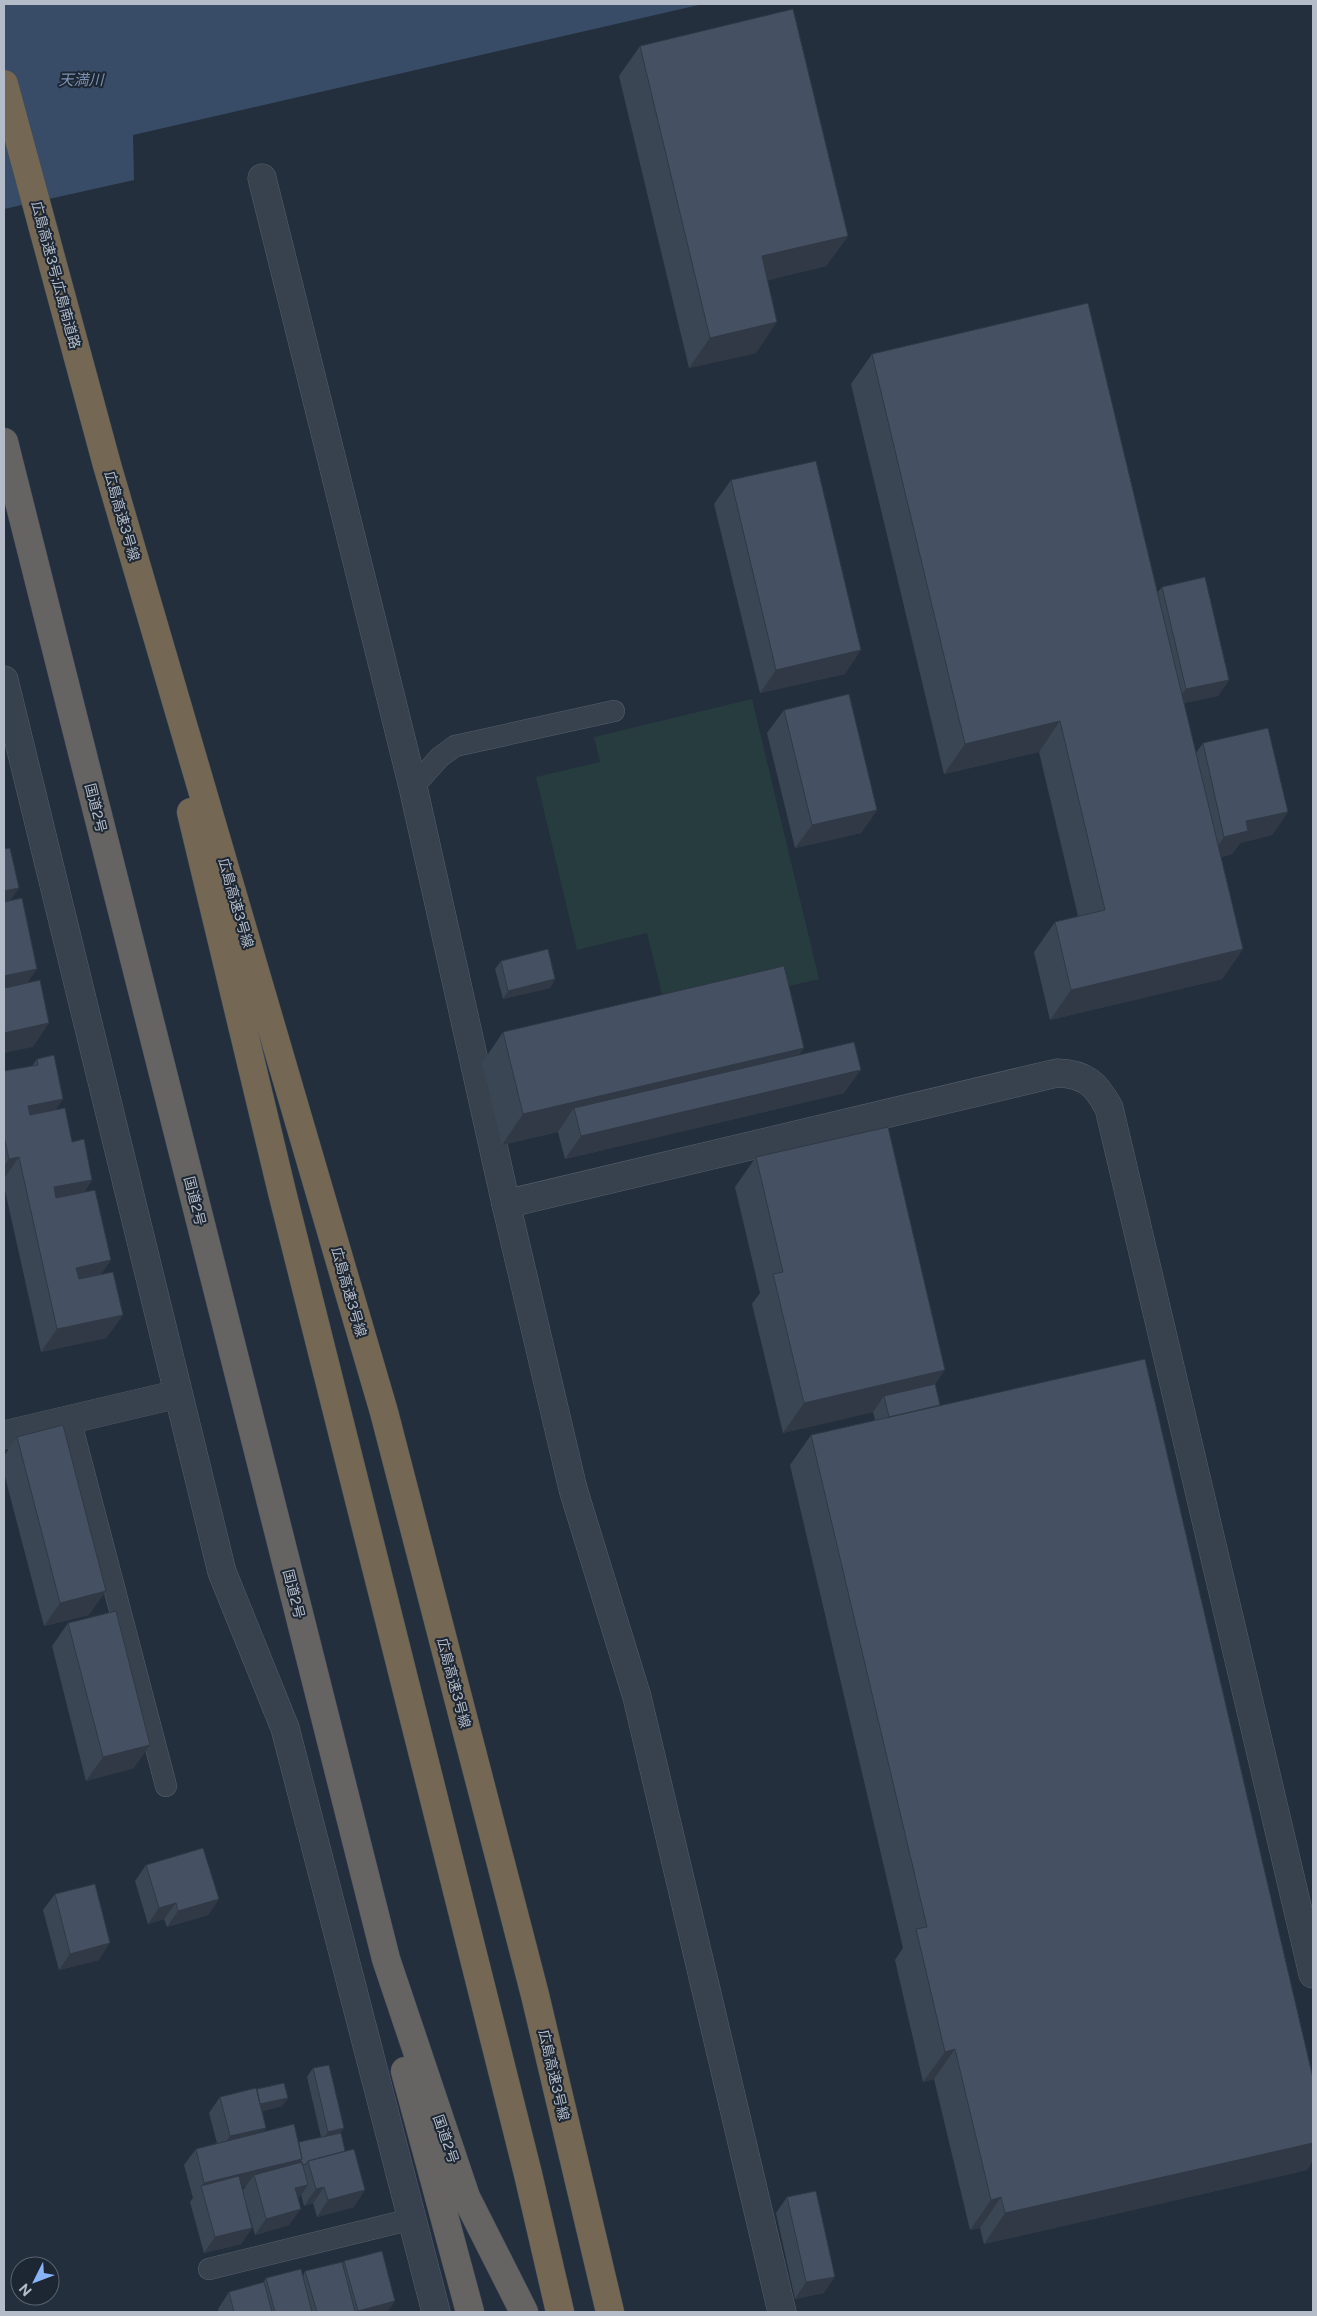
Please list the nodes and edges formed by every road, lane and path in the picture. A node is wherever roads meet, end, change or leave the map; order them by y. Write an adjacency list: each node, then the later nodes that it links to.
1 (4, 84): 4 (highway, 広島高速3号;広島南道路)
2 (262, 178): 8 (street)
3 (4, 442): 14 (highway, 国道2号)
4 (108, 465): 21 (highway, 広島高速3号線); 22 (highway, 広島高速3号線)
5 (4, 680): 7 (street)
6 (614, 711): 8 (lane)
7 (8, 718): 10 (street)
8 (413, 787): 9 (street)
9 (506, 1204): 15 (street); 23 (street)
10 (178, 1394): 11 (street); 16 (street)
11 (70, 1419): 12 (street); 13 (lane)
12 (4, 1435)
13 (166, 1786)
14 (386, 1959): 19 (highway, 国道2号); 20 (highway, 国道2号)
15 (1313, 1974)
16 (412, 2218): 17 (lane); 18 (street)
17 (209, 2269)
18 (436, 2312)
19 (470, 2312)
20 (524, 2312)
21 (560, 2312)
22 (610, 2312)
23 (782, 2312)

